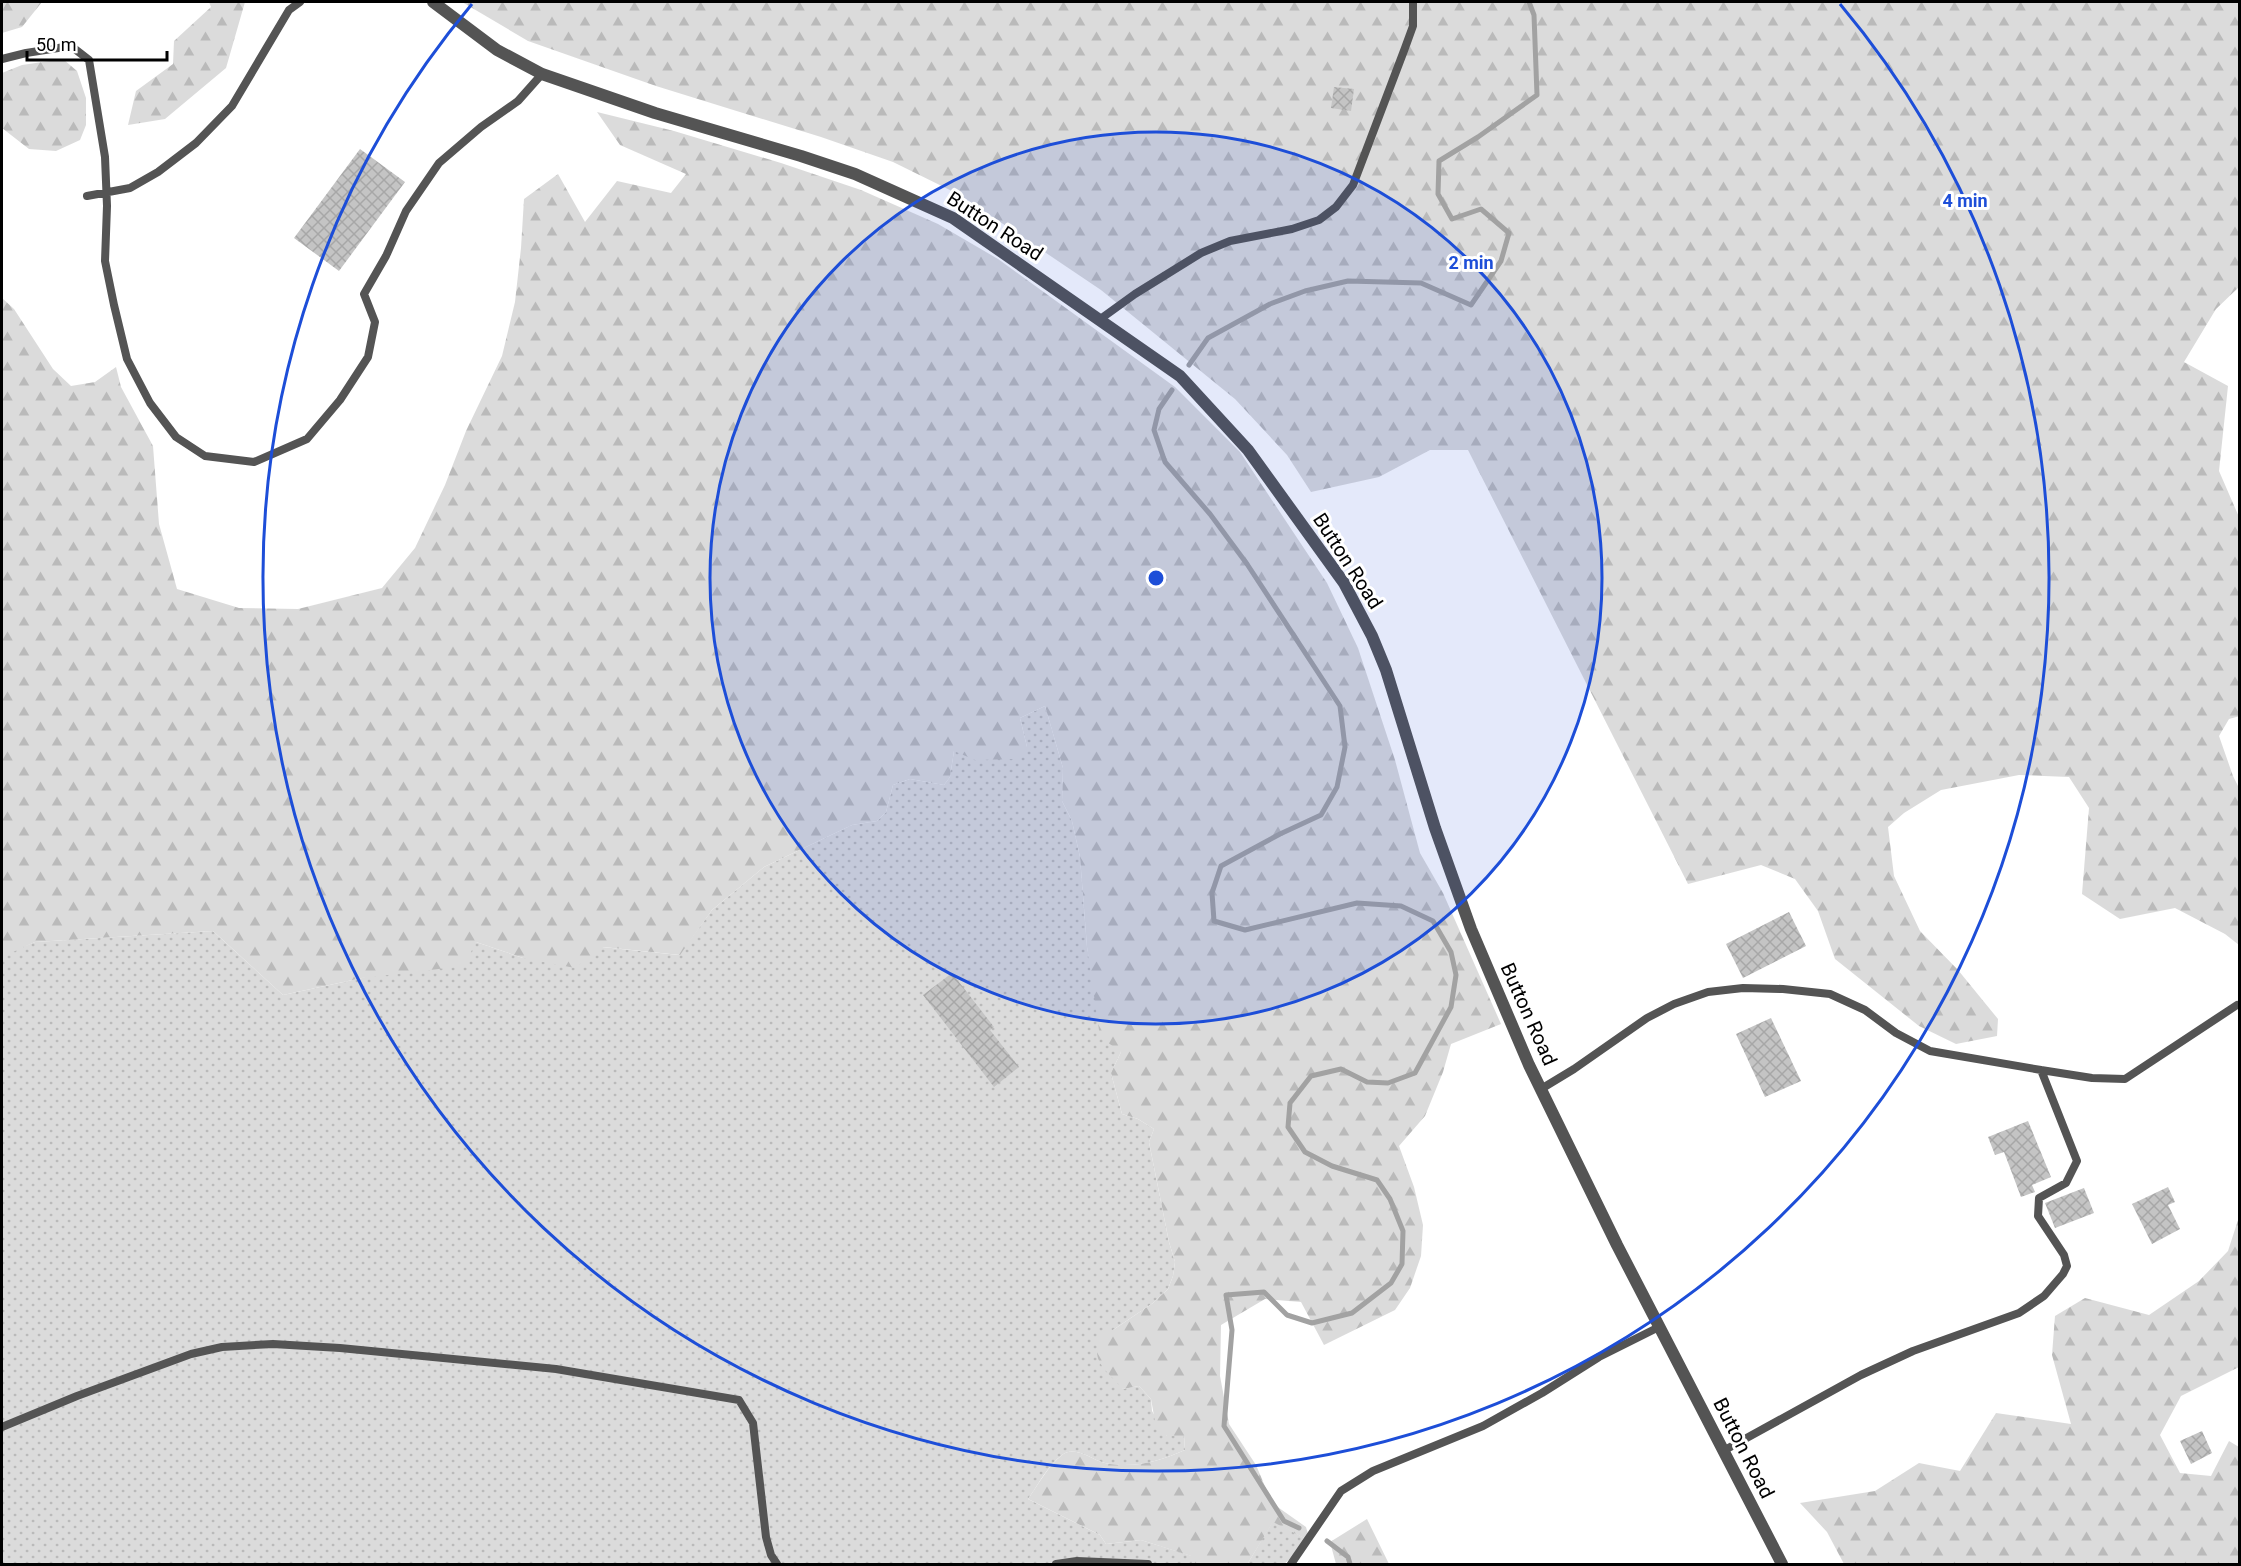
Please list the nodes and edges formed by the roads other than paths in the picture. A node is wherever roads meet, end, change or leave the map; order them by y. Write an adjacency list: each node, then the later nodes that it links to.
1 (300, 2): 6 (lane)
2 (433, 2): 5 (street, Button Road)
3 (1413, 2): 8 (lane)
4 (2, 59): 6 (lane)
5 (542, 74): 6 (lane); 8 (street, Button Road)
6 (107, 192): 7 (lane)
7 (87, 196)
8 (1099, 320): 11 (street, Button Road)
9 (2237, 1005): 10 (lane)
10 (2041, 1070): 11 (lane); 14 (lane)
11 (1541, 1089): 12 (street, Button Road)
12 (1659, 1327): 14 (street, Button Road); 18 (lane)
13 (2, 1427): 15 (lane)
14 (1723, 1451): 19 (street, Button Road)
15 (777, 1564)
16 (1056, 1564): 17 (lane)
17 (1148, 1564)
18 (1291, 1564)
19 (1782, 1564)

